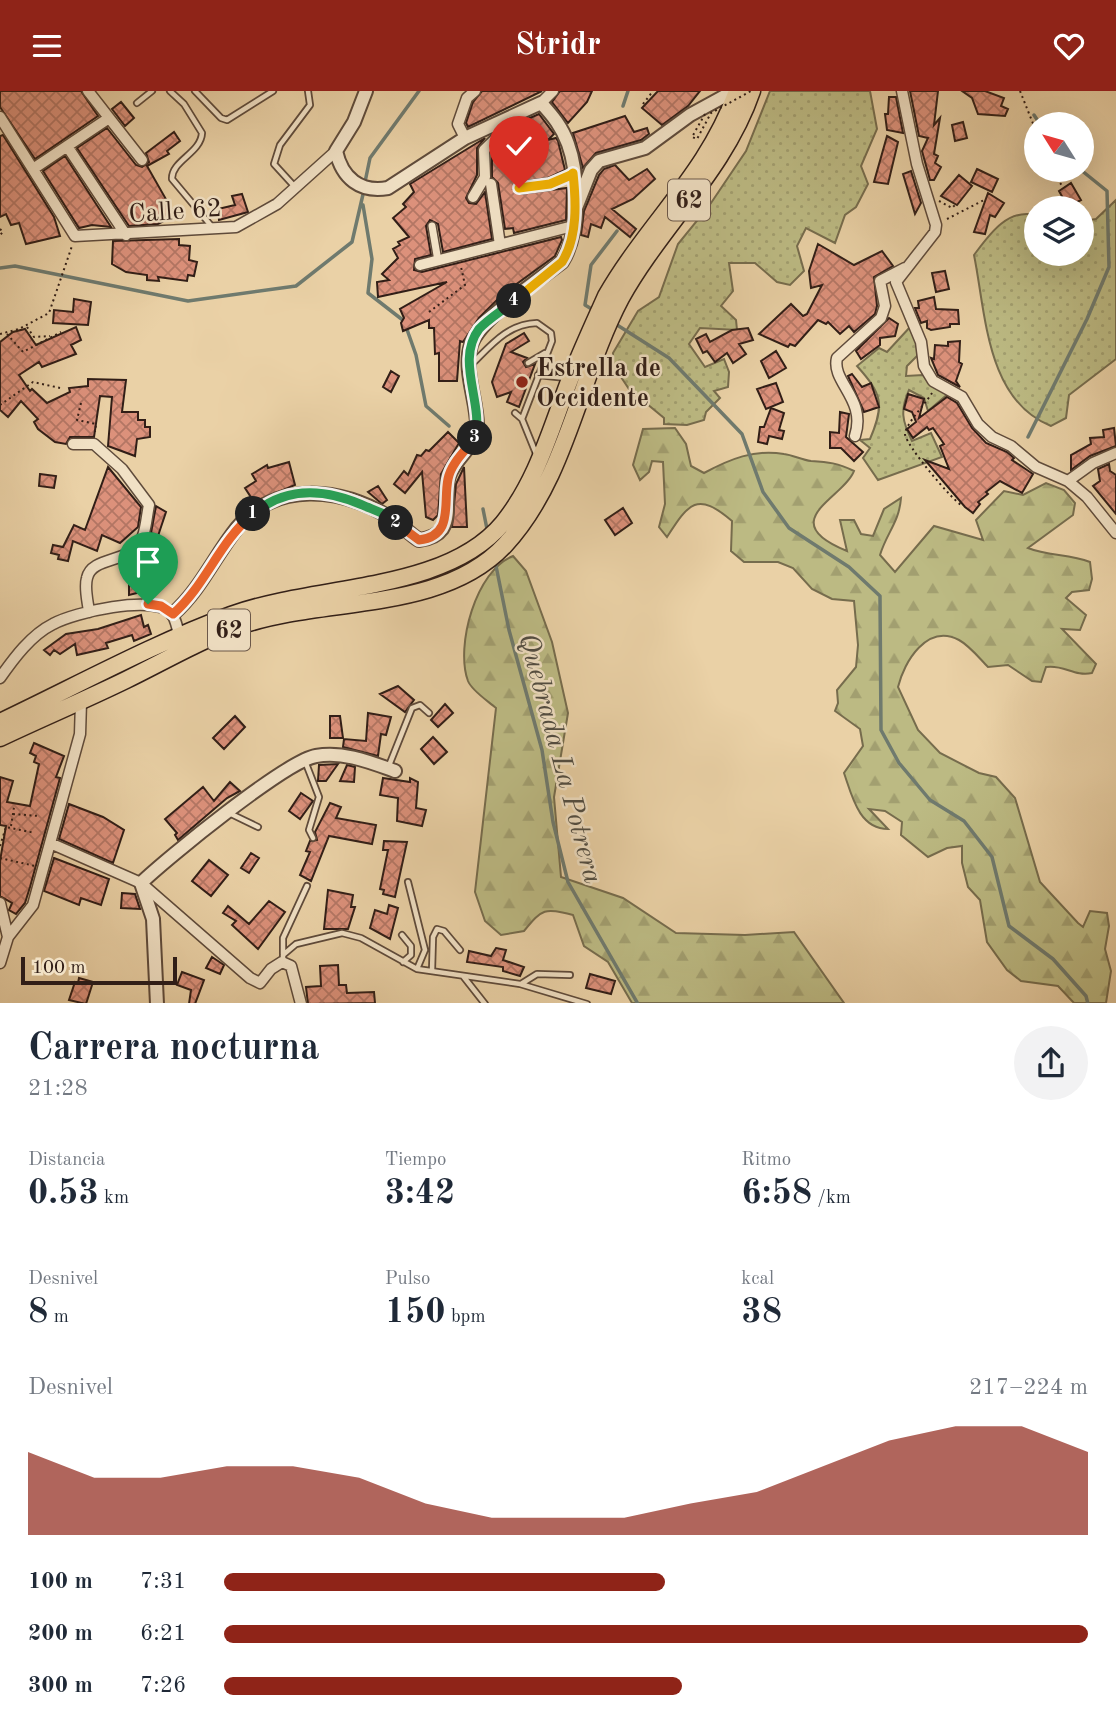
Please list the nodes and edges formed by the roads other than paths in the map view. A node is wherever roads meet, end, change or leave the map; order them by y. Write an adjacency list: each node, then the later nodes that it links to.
1 (88, 91): 17 (street)
2 (152, 91): 13 (lane)
3 (170, 91): 31 (lane)
4 (195, 91): 5 (lane)
5 (273, 91)
6 (308, 91): 25 (lane)
7 (366, 91): 20 (street)
8 (475, 91): 18 (street)
9 (553, 91): 14 (street)
10 (736, 91): 28 (street); 37 (highway, 62)
11 (752, 91): 37 (highway, 62)
12 (902, 91): 36 (street)
13 (137, 103)
14 (541, 103): 15 (street); 23 (street)
15 (519, 116): 18 (street); 27 (street)
16 (0, 117): 22 (street)
17 (109, 118): 19 (street); 21 (street)
18 (465, 138): 20 (street)
19 (67, 146): 22 (street); 32 (street)
20 (336, 151): 25 (street, Calle 62)
21 (142, 160)
22 (33, 169): 32 (street, Calle 62)
23 (573, 173): 26 (street); 28 (street)
24 (491, 184): 33 (street)
25 (296, 188): 31 (street, Calle 62)
26 (519, 188)
27 (474, 197)
28 (576, 208): 30 (street)
29 (432, 226): 34 (street)
30 (573, 226): 33 (street); 41 (street)
31 (213, 229): 32 (street, Calle 62)
32 (127, 235)
33 (500, 246): 34 (street)
34 (438, 261): 35 (street)
35 (420, 265)
36 (905, 267): 46 (street); 50 (street)
37 (612, 301): 38 (highway, 62)
38 (592, 346): 43 (highway, 62); 51 (highway, 62)
39 (546, 353): 40 (lane); 41 (lane); 42 (lane)
40 (527, 363)
41 (469, 366): 55 (street)
42 (538, 375): 43 (lane); 45 (lane)
43 (570, 379): 49 (highway, 62)
44 (515, 413): 45 (lane)
45 (522, 419): 49 (lane)
46 (855, 436)
47 (74, 444): 54 (street)
48 (1116, 453): 50 (street)
49 (539, 462): 51 (highway, 62)
50 (1068, 481): 52 (street)
51 (509, 529): 53 (highway, 62)
52 (1116, 533)
53 (449, 572): 56 (highway, 62); 58 (highway, 62)
54 (89, 612): 55 (street); 57 (street)
55 (173, 614): 56 (street)
56 (180, 637): 60 (highway, 62)
57 (0, 678)
58 (81, 702): 60 (highway, 62); 68 (street)
59 (429, 713): 64 (lane)
60 (22, 719): 61 (highway, 62); 62 (highway, 62)
61 (0, 722)
62 (0, 738)
63 (305, 760): 64 (street); 65 (street); 67 (lane)
64 (391, 770)
65 (228, 813): 66 (lane); 70 (street)
66 (258, 827)
67 (313, 838)
68 (50, 843): 70 (street); 74 (street)
69 (408, 882): 79 (lane)
70 (141, 883): 76 (street); 84 (street)
71 (307, 886): 76 (lane)
72 (0, 903): 74 (street)
73 (402, 935): 78 (lane)
74 (8, 937): 77 (street)
75 (460, 950): 80 (lane)
76 (283, 958): 78 (lane); 85 (street)
77 (0, 963)
78 (402, 963): 79 (lane)
79 (416, 969): 80 (lane)
80 (432, 971): 82 (lane)
81 (570, 975): 83 (lane)
82 (462, 976): 83 (lane); 86 (lane)
83 (520, 984): 87 (lane)
84 (157, 1003)
85 (301, 1003)
86 (485, 1003)
87 (587, 1003)

